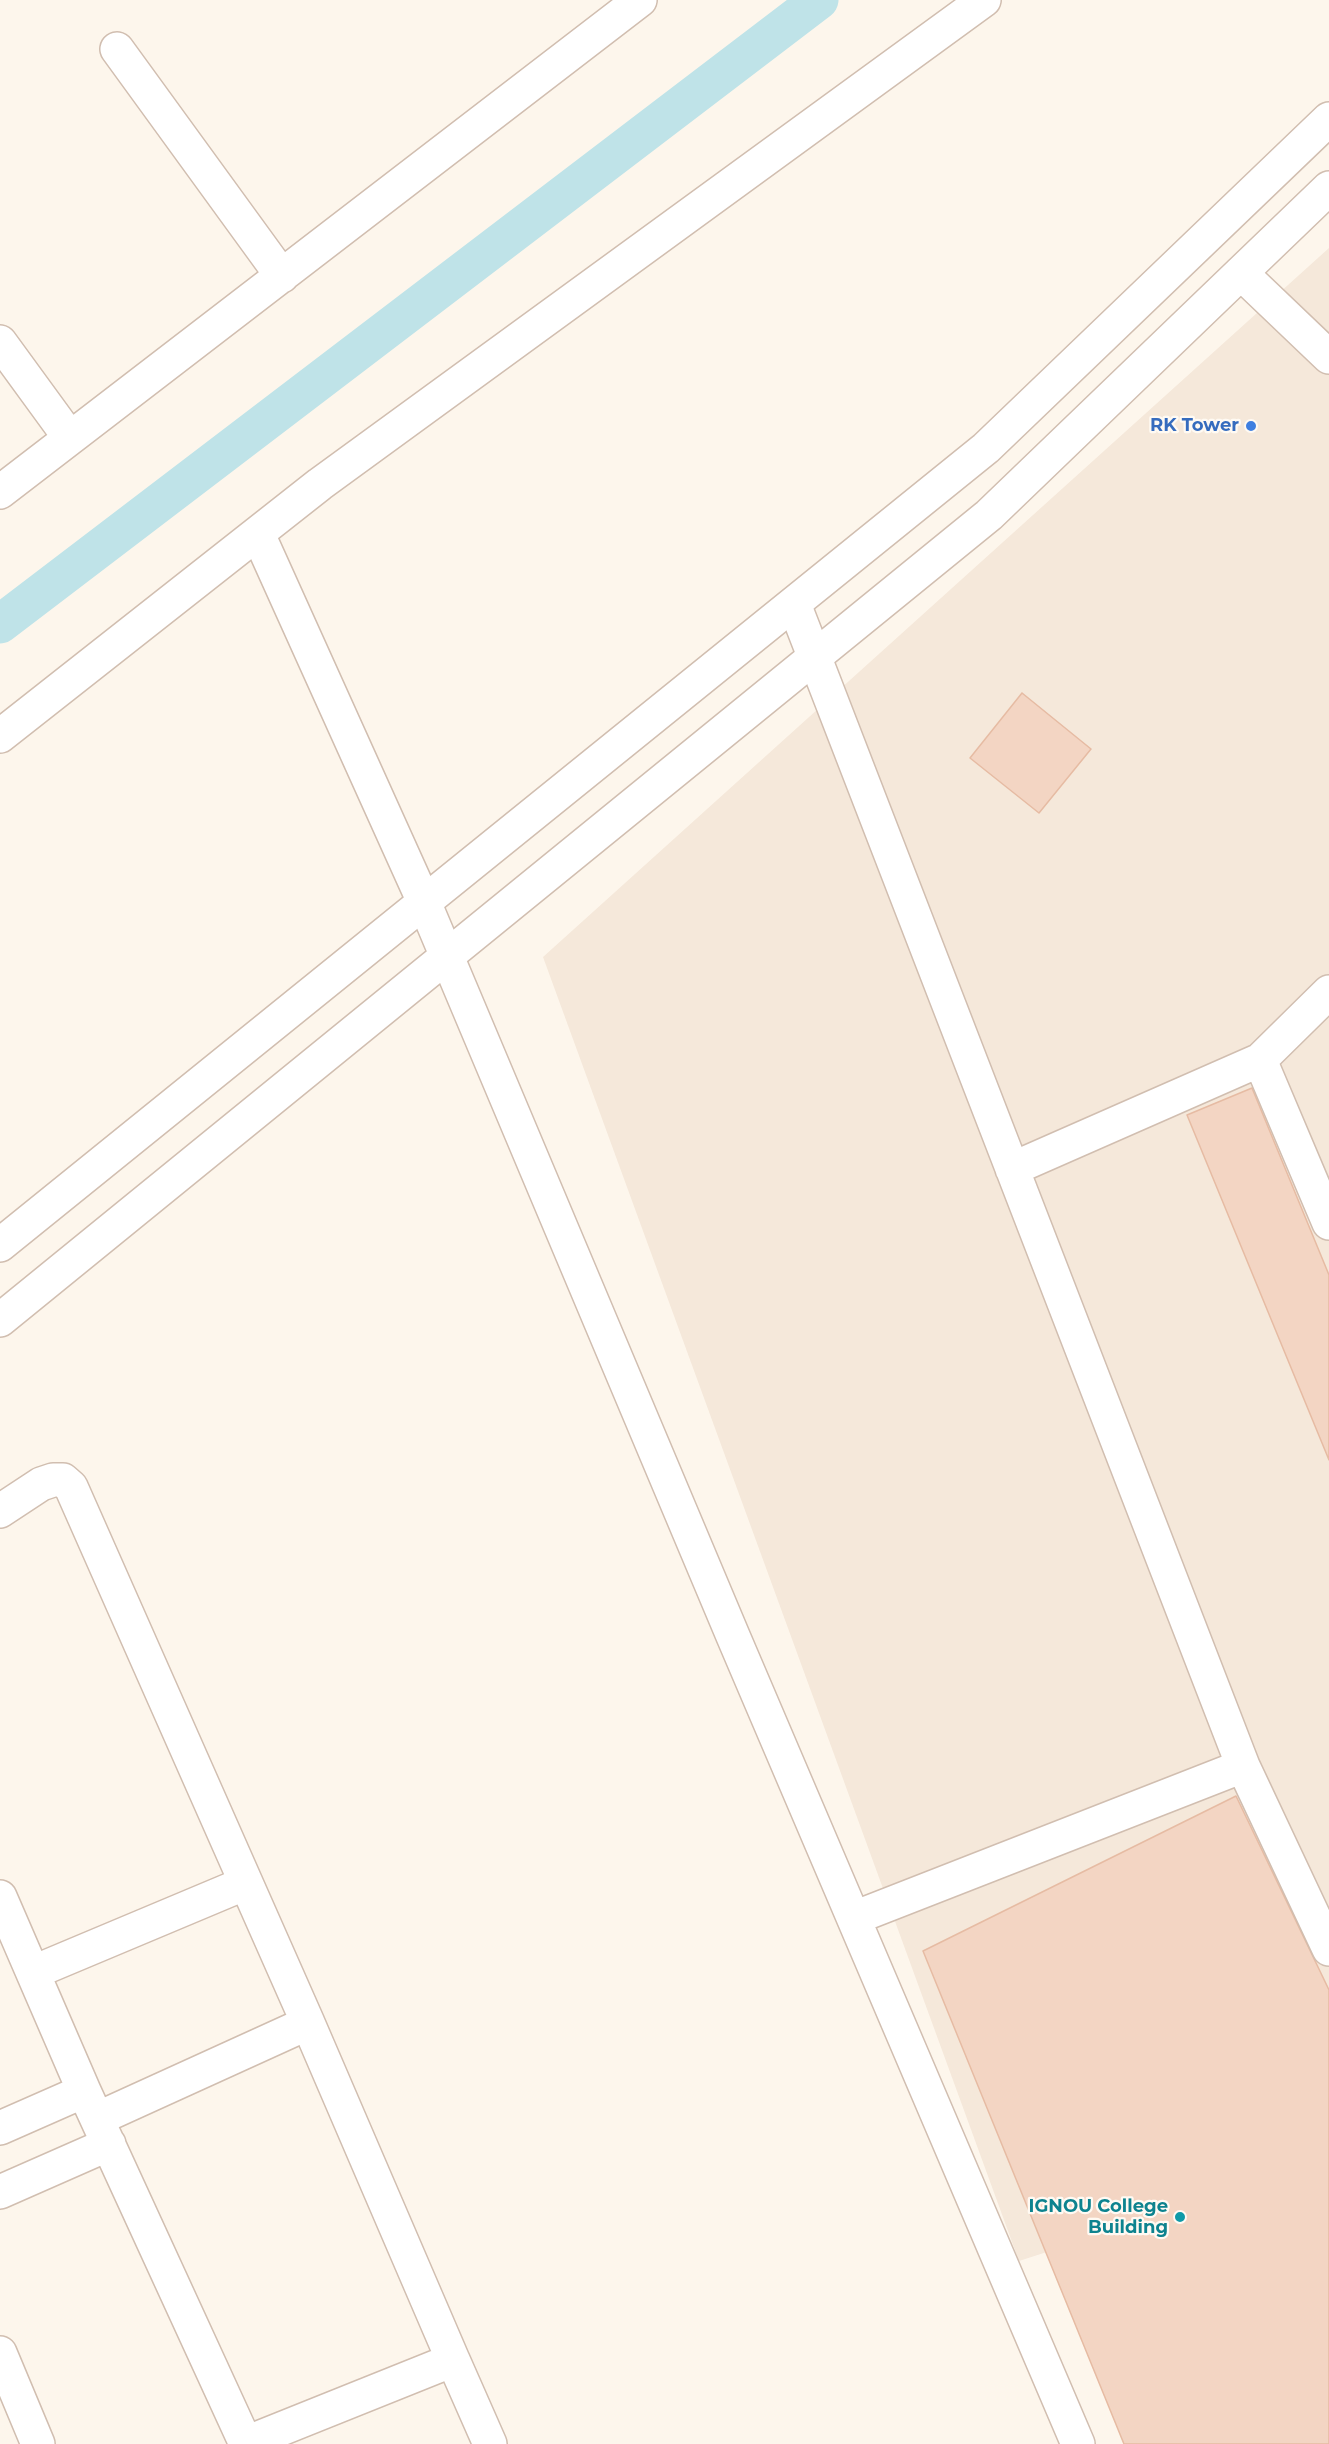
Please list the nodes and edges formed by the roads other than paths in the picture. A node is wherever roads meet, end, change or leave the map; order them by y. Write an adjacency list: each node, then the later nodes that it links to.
1 (640, 0): 7 (street)
2 (984, 0): 12 (street)
3 (117, 49): 7 (street)
4 (1329, 119): 13 (street)
5 (1329, 188): 6 (street)
6 (1241, 273): 9 (street); 14 (street)
7 (282, 276): 10 (street)
8 (2, 350): 10 (street)
9 (1329, 357)
10 (70, 438): 11 (street)
11 (0, 492)
12 (258, 534): 15 (street); 16 (street)
13 (794, 604): 14 (street); 16 (street)
14 (815, 657): 17 (street); 20 (street)
15 (0, 736)
16 (424, 902): 17 (street); 22 (street)
17 (447, 957): 23 (street); 28 (street)
18 (1329, 992): 19 (street)
19 (1260, 1060): 20 (street); 21 (street)
20 (1012, 1168): 25 (street)
21 (1329, 1223)
22 (0, 1245)
23 (0, 1320)
24 (0, 1511): 26 (street)
25 (1243, 1766): 28 (street); 29 (street)
26 (246, 1883): 30 (street); 31 (street)
27 (0, 1897): 30 (street)
28 (854, 1918): 40 (street)
29 (1328, 1944)
30 (34, 1972): 32 (street)
31 (308, 2022): 32 (street); 36 (street)
32 (97, 2118): 33 (street); 34 (street); 38 (street)
33 (0, 2128)
34 (0, 2192)
35 (0, 2353): 37 (street)
36 (453, 2360): 38 (street); 39 (street)
37 (38, 2444)
38 (246, 2444)
39 (490, 2444)
40 (1078, 2444)

